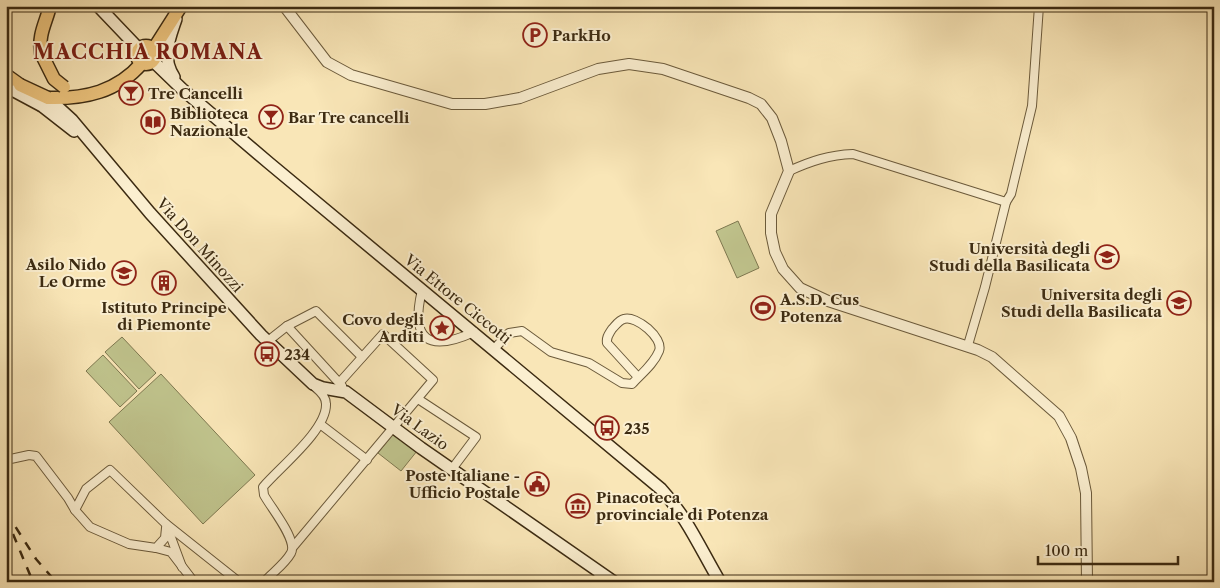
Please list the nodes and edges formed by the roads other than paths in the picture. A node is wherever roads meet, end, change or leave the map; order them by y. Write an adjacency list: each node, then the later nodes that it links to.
1 (50, 6): 11 (main road, bridge)
2 (98, 6): 6 (main road)
3 (284, 6): 13 (street)
4 (1039, 6): 14 (street)
5 (180, 9): 7 (main road); 10 (main road)
6 (140, 49): 7 (main road)
7 (149, 58): 10 (main road, Via Ettore Ciccotti); 11 (main road)
8 (6, 75): 9 (main road)
9 (12, 87): 12 (main road, bridge)
10 (182, 89): 15 (main road, Via Ettore Ciccotti)
11 (81, 97): 12 (main road)
12 (44, 102): 18 (main road, Via Don Minozzi)
13 (788, 171): 14 (street); 19 (street)
14 (1006, 202): 19 (street)
15 (422, 290): 17 (main road, Via Ettore Ciccotti); 17 (street)
16 (287, 326): 18 (street); 22 (street); 25 (street)
17 (474, 332): 20 (main road, Via Ettore Ciccotti)
18 (268, 341): 21 (main road, Via Don Minozzi)
19 (968, 345): 43 (street)
20 (494, 349): 23 (street); 38 (main road, Via Ettore Ciccotti)
21 (283, 354): 24 (main road, Via Lazio)
22 (362, 357): 25 (street); 26 (street)
23 (638, 377): 23 (street)
24 (313, 384): 25 (main road, Via Lazio); 27 (street)
25 (343, 386): 28 (main road, Via Lazio)
26 (418, 399): 28 (street); 31 (street)
27 (320, 424): 30 (street); 35 (street)
28 (394, 428): 30 (street); 31 (main road, Via Lazio)
29 (6, 460): 32 (street)
30 (367, 460): 35 (street)
31 (452, 469): 37 (main road, Via Lazio)
32 (75, 510): 33 (street); 34 (street)
33 (166, 524): 34 (street); 36 (street); 40 (street)
34 (156, 548): 36 (street)
35 (292, 551): 41 (street)
36 (182, 568): 39 (street)
37 (598, 577): 42 (main road, Via Lazio)
38 (719, 581)
39 (194, 582)
40 (239, 582)
41 (264, 582)
42 (614, 582)
43 (1087, 582)

